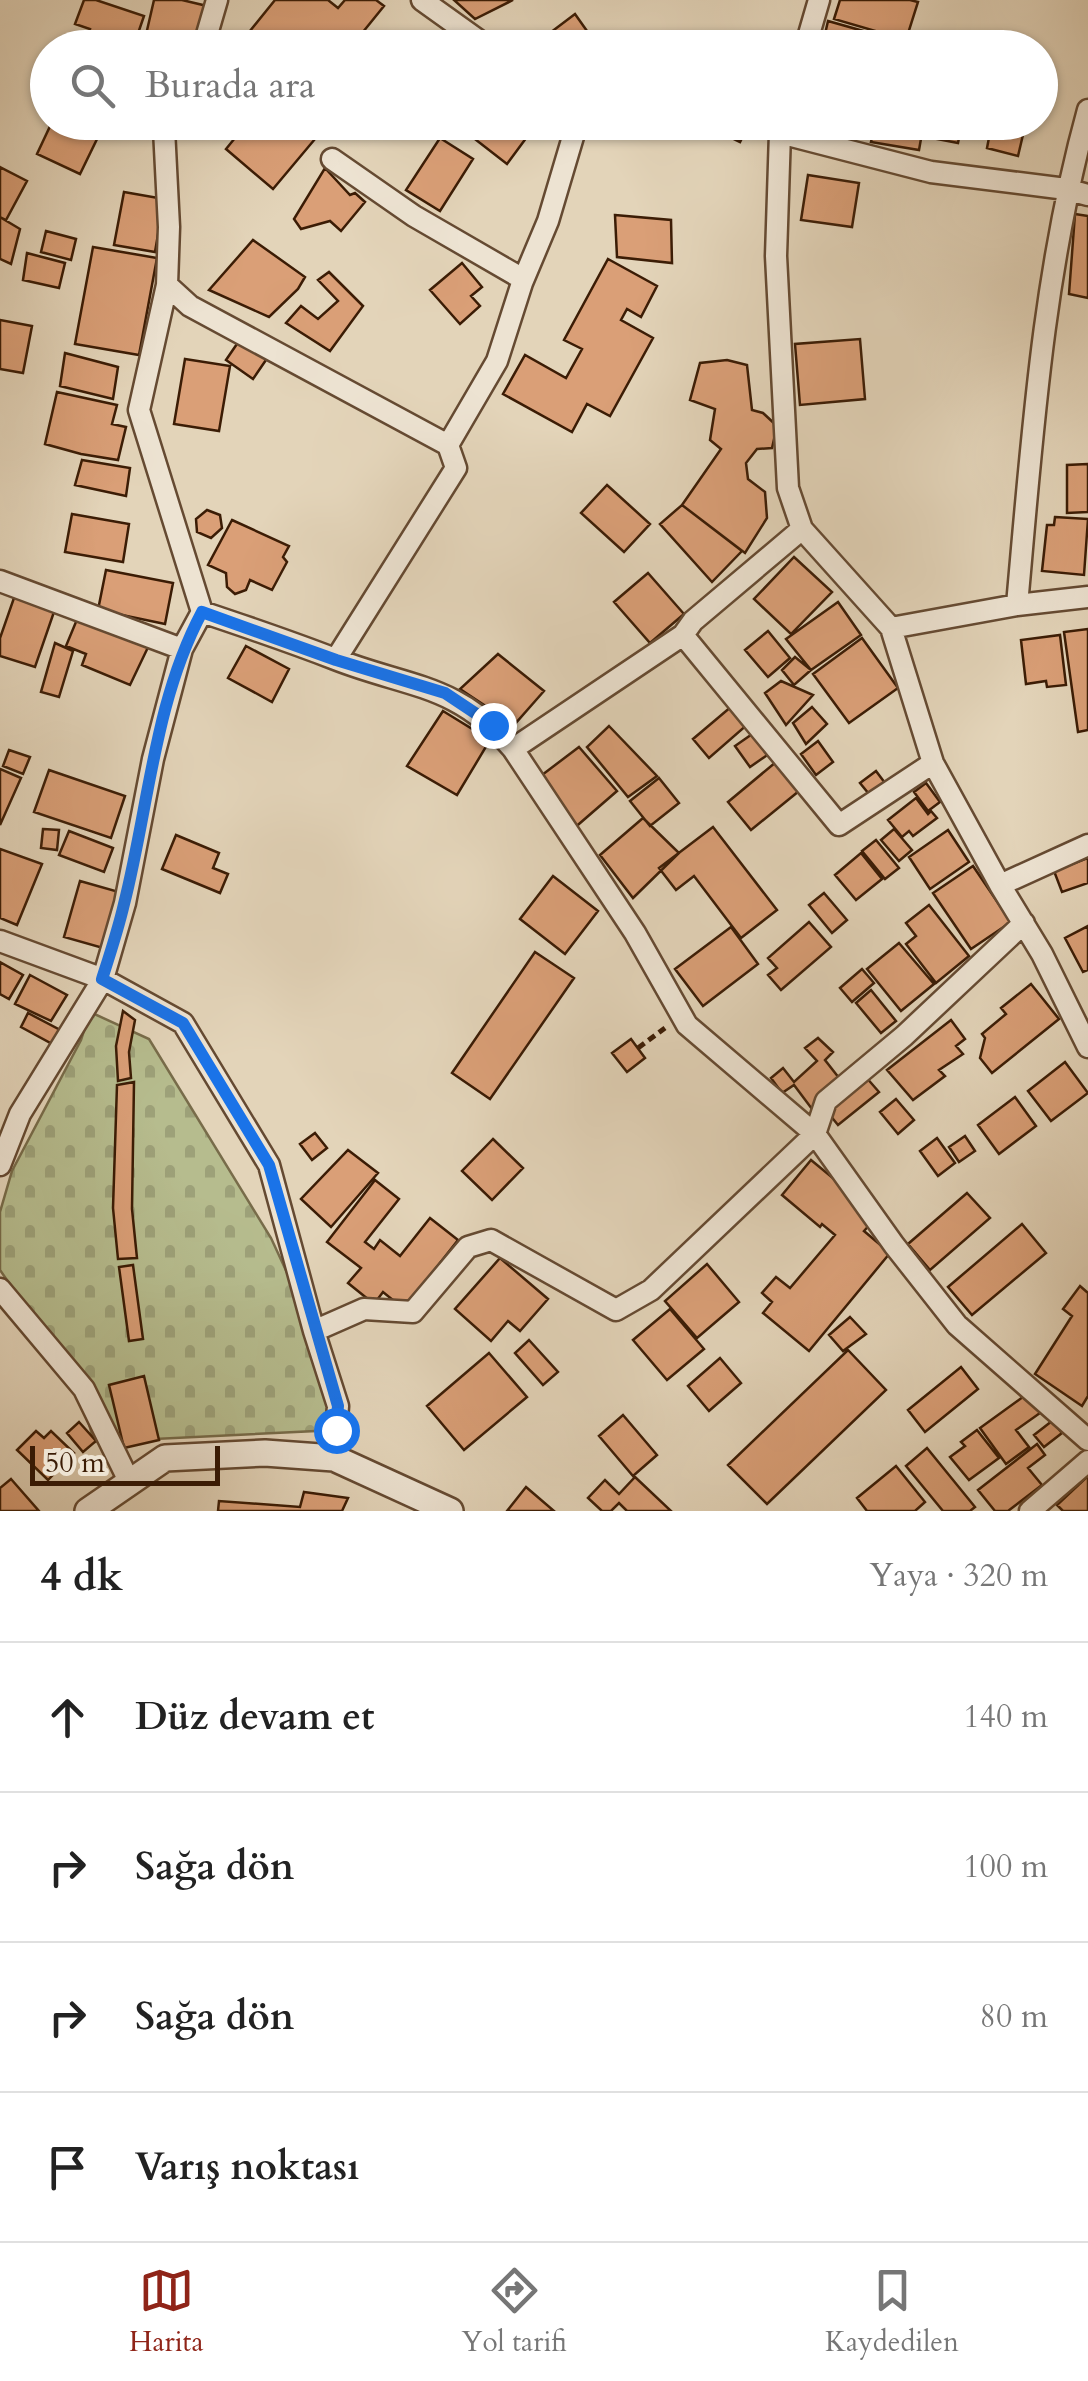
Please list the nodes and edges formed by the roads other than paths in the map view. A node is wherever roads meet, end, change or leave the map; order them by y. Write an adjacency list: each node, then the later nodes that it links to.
1 (217, 0): 4 (street)
2 (422, 0): 5 (street)
3 (819, 0): 6 (street)
4 (208, 30)
5 (464, 30)
6 (810, 30)
7 (1088, 110): 13 (street)
8 (165, 140): 16 (street)
9 (572, 140): 15 (street)
10 (781, 140): 18 (street)
11 (822, 140): 13 (street)
12 (332, 159): 15 (street)
13 (1066, 188): 14 (street); 21 (street)
14 (1088, 195)
15 (523, 280): 17 (street)
16 (167, 286): 17 (street); 22 (street)
17 (448, 445): 26 (street)
18 (802, 529): 23 (street); 24 (street)
19 (0, 581): 25 (street)
20 (1088, 597): 21 (street)
21 (1018, 606): 23 (street)
22 (202, 612): 25 (street); 26 (street)
23 (891, 628): 28 (street)
24 (683, 635): 27 (street); 28 (street)
25 (182, 650): 33 (street)
26 (336, 660): 27 (street)
27 (513, 748): 35 (street)
28 (932, 762): 30 (street)
29 (1088, 845): 30 (street)
30 (1000, 885): 31 (street)
31 (1024, 923): 34 (street); 35 (street)
32 (0, 941): 33 (street)
33 (102, 979): 36 (street); 38 (street)
34 (1088, 1047)
35 (816, 1134): 38 (street); 39 (street)
36 (0, 1164)
37 (0, 1289): 42 (street)
38 (314, 1331): 40 (street)
39 (1088, 1440)
40 (334, 1458): 42 (street); 43 (street)
41 (1088, 1461): 46 (street)
42 (130, 1484): 44 (street)
43 (420, 1503): 45 (street)
44 (88, 1511)
45 (450, 1511)
46 (1030, 1511)

